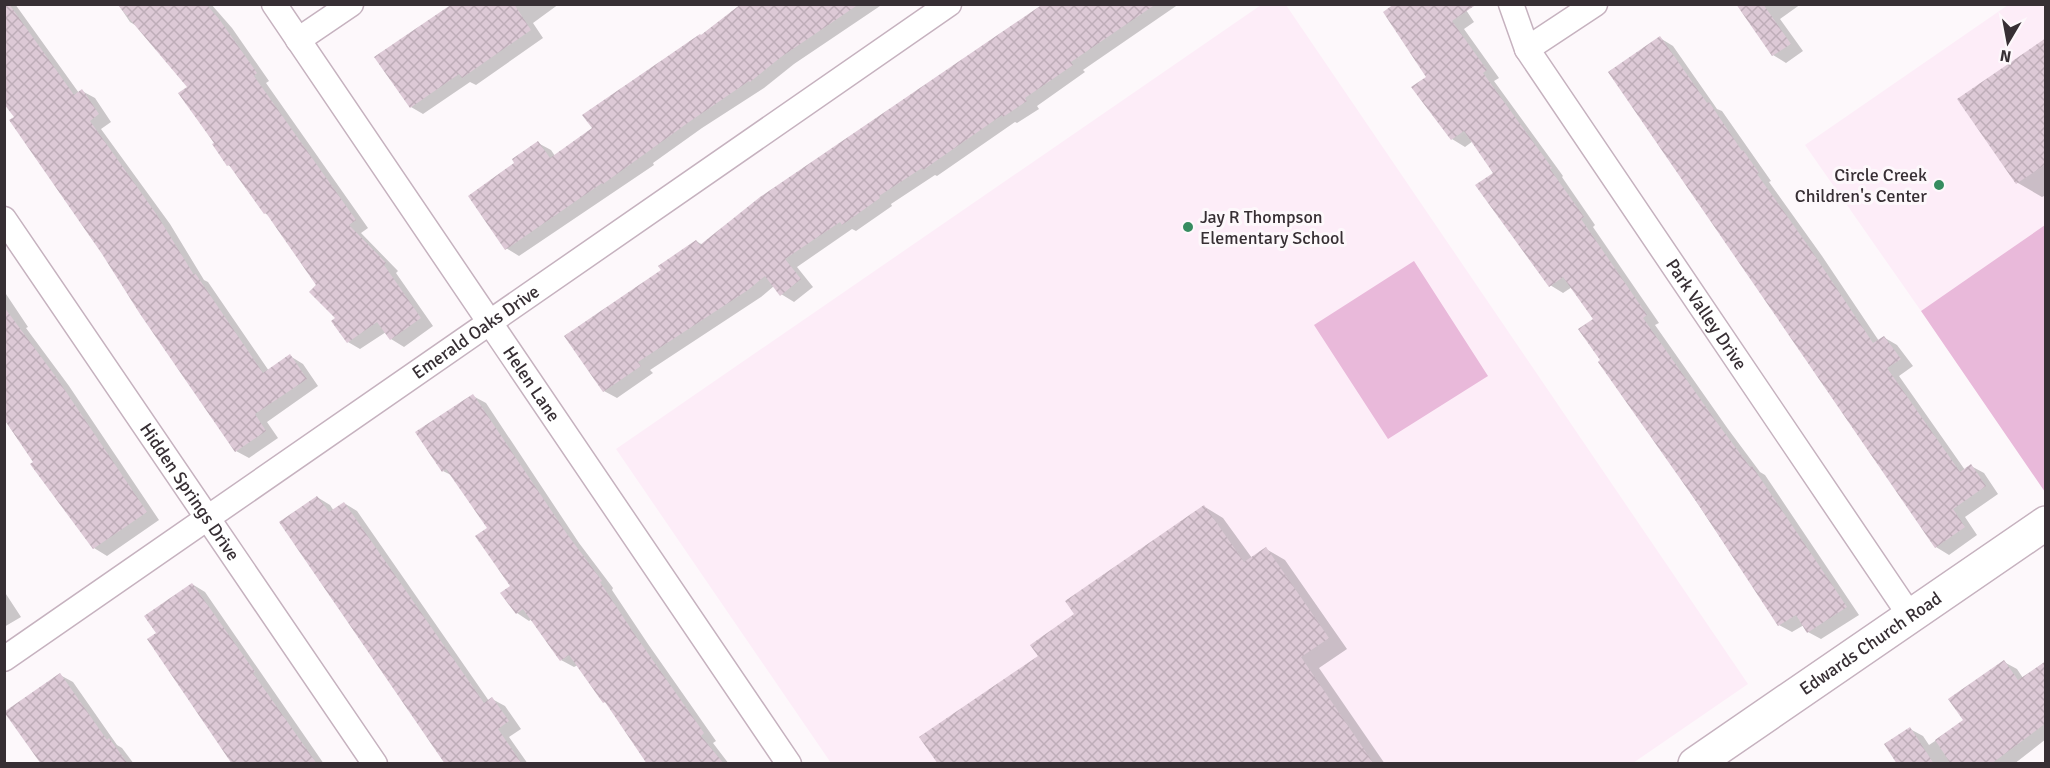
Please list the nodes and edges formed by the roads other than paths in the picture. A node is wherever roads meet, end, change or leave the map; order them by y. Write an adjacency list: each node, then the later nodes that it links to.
1 (274, 4): 6 (street, Helen Lane)
2 (351, 4): 6 (street)
3 (949, 4): 9 (street, Emerald Oaks Drive)
4 (1511, 4): 7 (street, Park Valley Drive)
5 (1595, 4): 7 (street)
6 (298, 40): 9 (street, Helen Lane)
7 (1527, 50): 12 (street, Park Valley Drive)
8 (4, 219): 10 (street, Hidden Springs Drive)
9 (489, 323): 10 (street, Emerald Oaks Drive); 15 (street, Helen Lane)
10 (208, 518): 13 (street, Emerald Oaks Drive); 14 (street, Hidden Springs Drive)
11 (2046, 523): 12 (street, Edwards Church Road)
12 (1911, 617): 16 (street, Edwards Church Road)
13 (4, 659)
14 (375, 764)
15 (789, 764)
16 (1695, 764)

